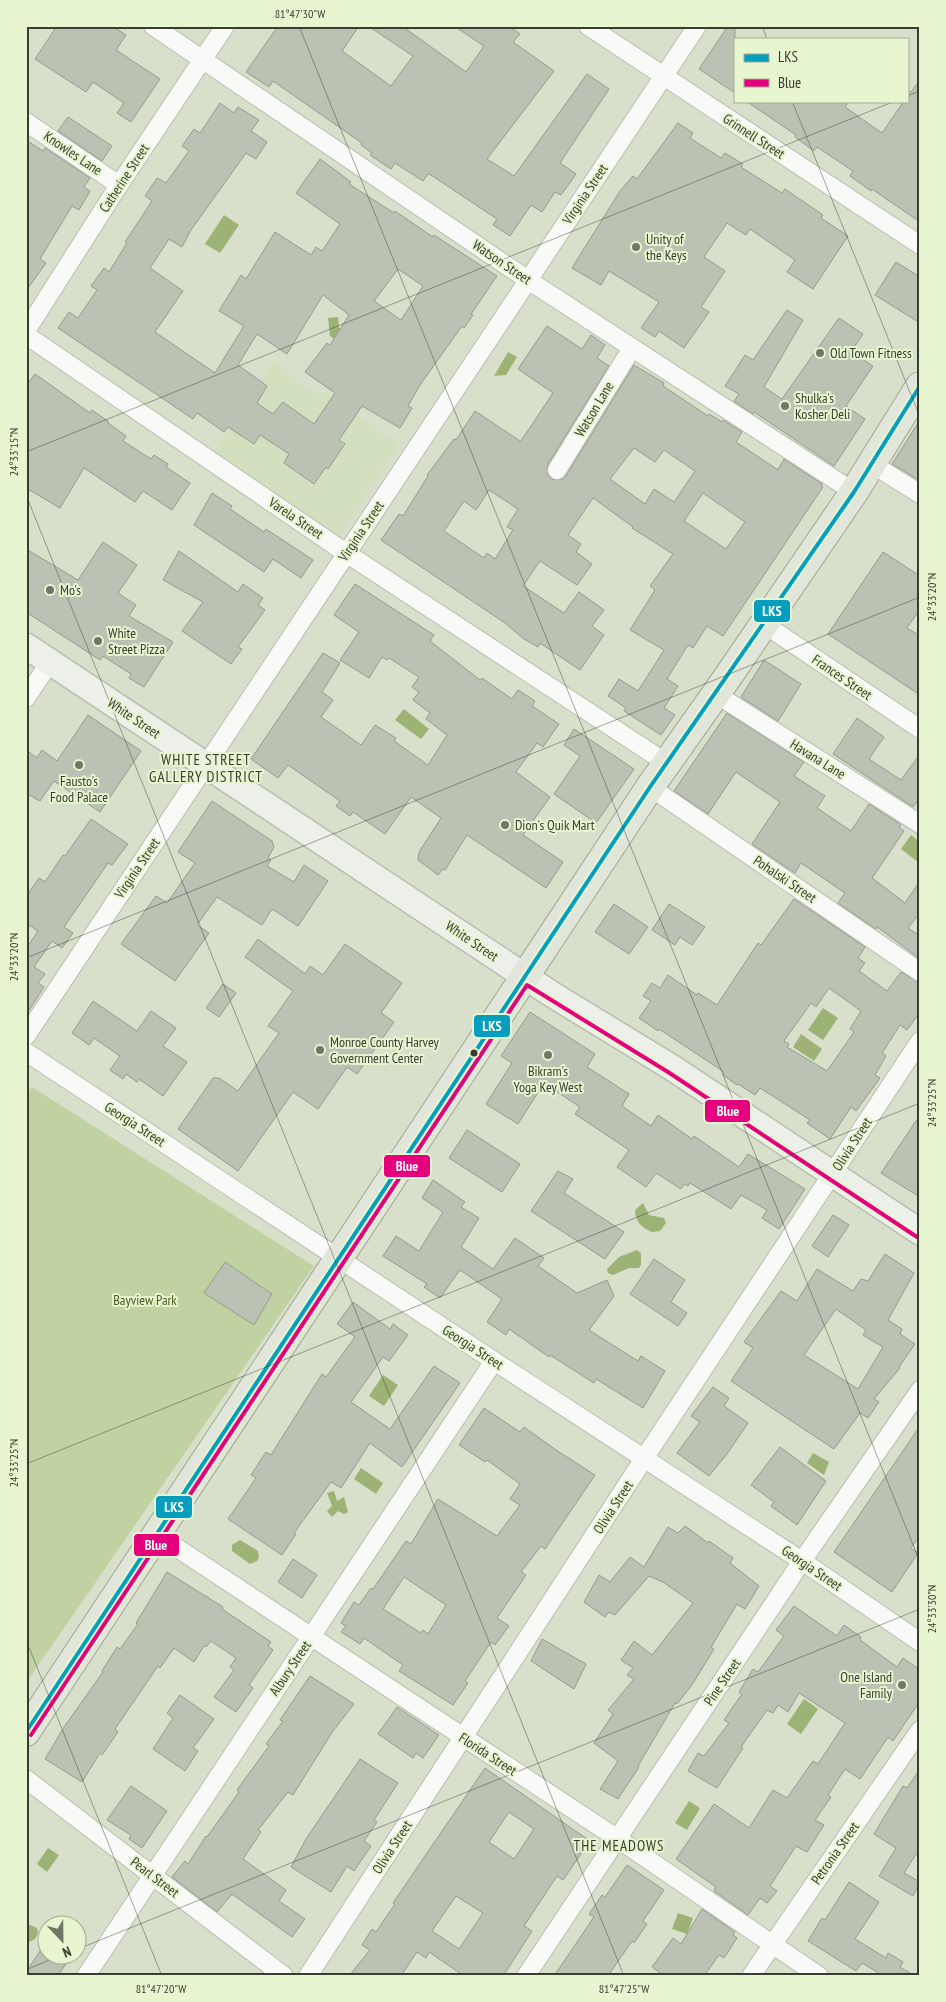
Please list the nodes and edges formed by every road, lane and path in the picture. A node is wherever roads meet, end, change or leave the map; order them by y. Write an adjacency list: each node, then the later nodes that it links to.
1 (153, 26): 5 (street, Watson Street)
2 (225, 26): 5 (street, Catherine Street)
3 (588, 26): 6 (street, Grinnell Street)
4 (697, 26): 6 (street, Virginia Street)
5 (203, 59): 8 (street, Catherine Street); 10 (street, Watson Street)
6 (664, 77): 9 (street, Grinnell Street); 10 (street, Virginia Street)
7 (26, 122): 8 (street, Knowles Lane)
8 (119, 185): 11 (street, Catherine Street)
9 (920, 245)
10 (528, 280): 13 (street, Watson Street); 19 (street, Virginia Street)
11 (26, 331)
12 (26, 335): 19 (street, Varela Street)
13 (632, 348): 16 (street, Watson Lane); 17 (street, Watson Street)
14 (920, 386): 15 (main road)
15 (872, 464): 17 (main road); 18 (street)
16 (557, 470)
17 (854, 492): 20 (main road)
18 (920, 494)
19 (346, 553): 26 (street, Varela Street); 27 (street, Virginia Street)
20 (764, 624): 23 (main road); 25 (street, Frances Street)
21 (26, 646): 22 (street, White Street)
22 (50, 662): 24 (street); 27 (street, White Street)
23 (716, 694): 26 (main road); 29 (street, Havana Lane)
24 (26, 698)
25 (920, 729)
26 (668, 764): 28 (main road)
27 (206, 765): 31 (street, White Street); 32 (street, Virginia Street)
28 (650, 787): 30 (street, Pohalski Street); 31 (main road)
29 (920, 824)
30 (920, 972)
31 (525, 977): 35 (street, White Street); 37 (main road)
32 (26, 1036)
33 (920, 1041): 35 (street, Olivia Street)
34 (26, 1052): 37 (street, Georgia Street)
35 (832, 1175): 36 (street, White Street); 40 (street, Olivia Street)
36 (920, 1232)
37 (339, 1258): 38 (street, Georgia Street); 41 (main road)
38 (494, 1361): 40 (street, Georgia Street); 43 (street, Albury Street)
39 (920, 1390): 42 (street, Pine Street)
40 (645, 1457): 42 (street, Georgia Street); 47 (street, Olivia Street)
41 (156, 1534): 43 (street, Florida Street); 46 (main road)
42 (802, 1562): 44 (street, Georgia Street); 49 (street, Pine Street)
43 (311, 1637): 47 (street, Florida Street); 50 (street, Albury Street)
44 (920, 1642)
45 (920, 1730): 51 (street, Petronia Street)
46 (26, 1732)
47 (464, 1739): 49 (street, Florida Street); 54 (street, Olivia Street)
48 (26, 1780): 50 (street, Pearl Street)
49 (618, 1839): 51 (street, Florida Street); 55 (street, Pine Street)
50 (153, 1876): 52 (street, Albury Street); 53 (street, Pearl Street)
51 (772, 1945): 56 (street, Petronia Street); 57 (street, Florida Street)
52 (86, 1976)
53 (284, 1976)
54 (308, 1976)
55 (526, 1976)
56 (751, 1976)
57 (818, 1976)

